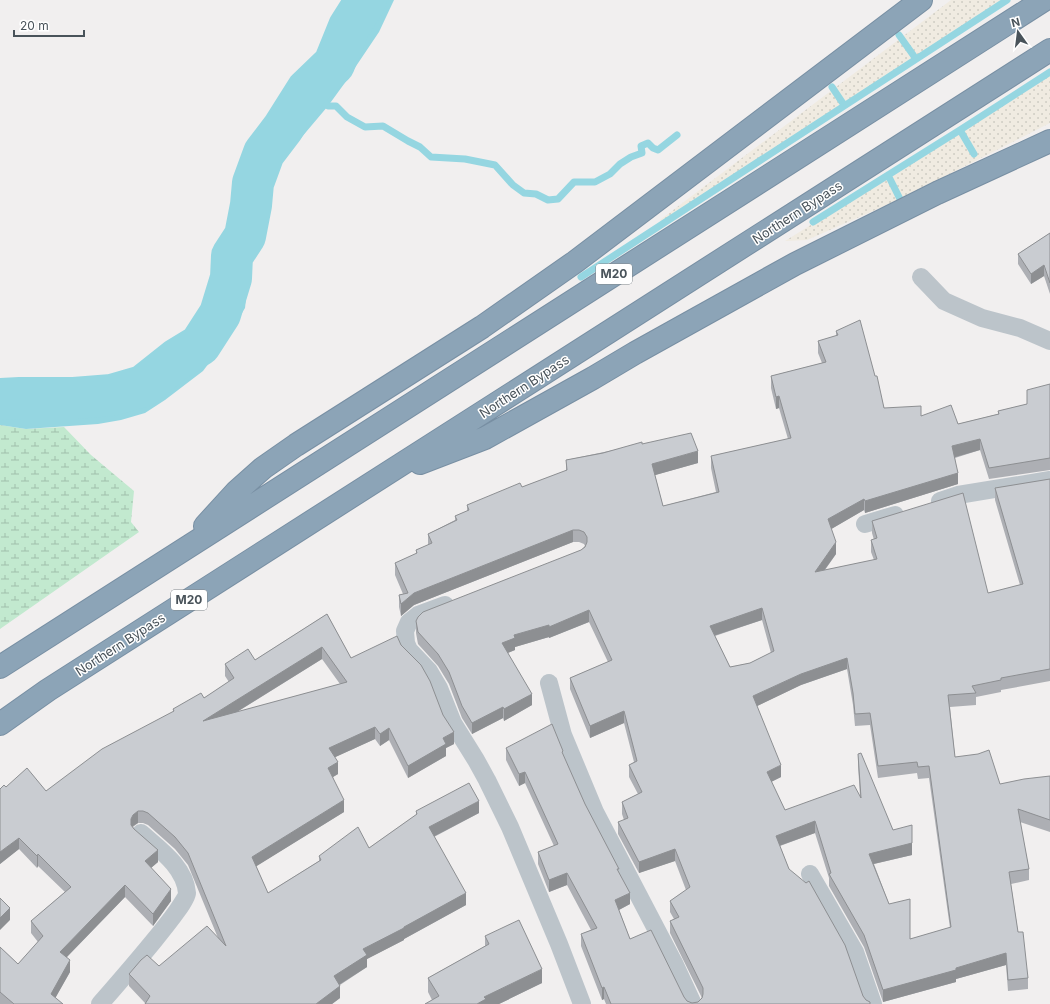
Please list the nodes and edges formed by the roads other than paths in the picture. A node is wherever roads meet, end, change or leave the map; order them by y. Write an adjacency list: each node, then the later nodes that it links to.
1 (920, 0): 10 (highway)
2 (1044, 0): 10 (highway, M20)
3 (1050, 50): 7 (highway, Northern Bypass / M20)
4 (1050, 141): 7 (highway)
5 (921, 277): 6 (street)
6 (1050, 341)
7 (379, 478): 14 (highway, Northern Bypass / M20)
8 (1050, 480): 9 (street)
9 (865, 524)
10 (184, 548): 12 (highway, M20)
11 (462, 598): 18 (street)
12 (0, 667)
13 (549, 684): 19 (street)
14 (0, 724)
15 (141, 833): 17 (street)
16 (810, 874): 20 (street)
17 (100, 1004)
18 (582, 1004)
19 (693, 1004)
20 (873, 1004)

